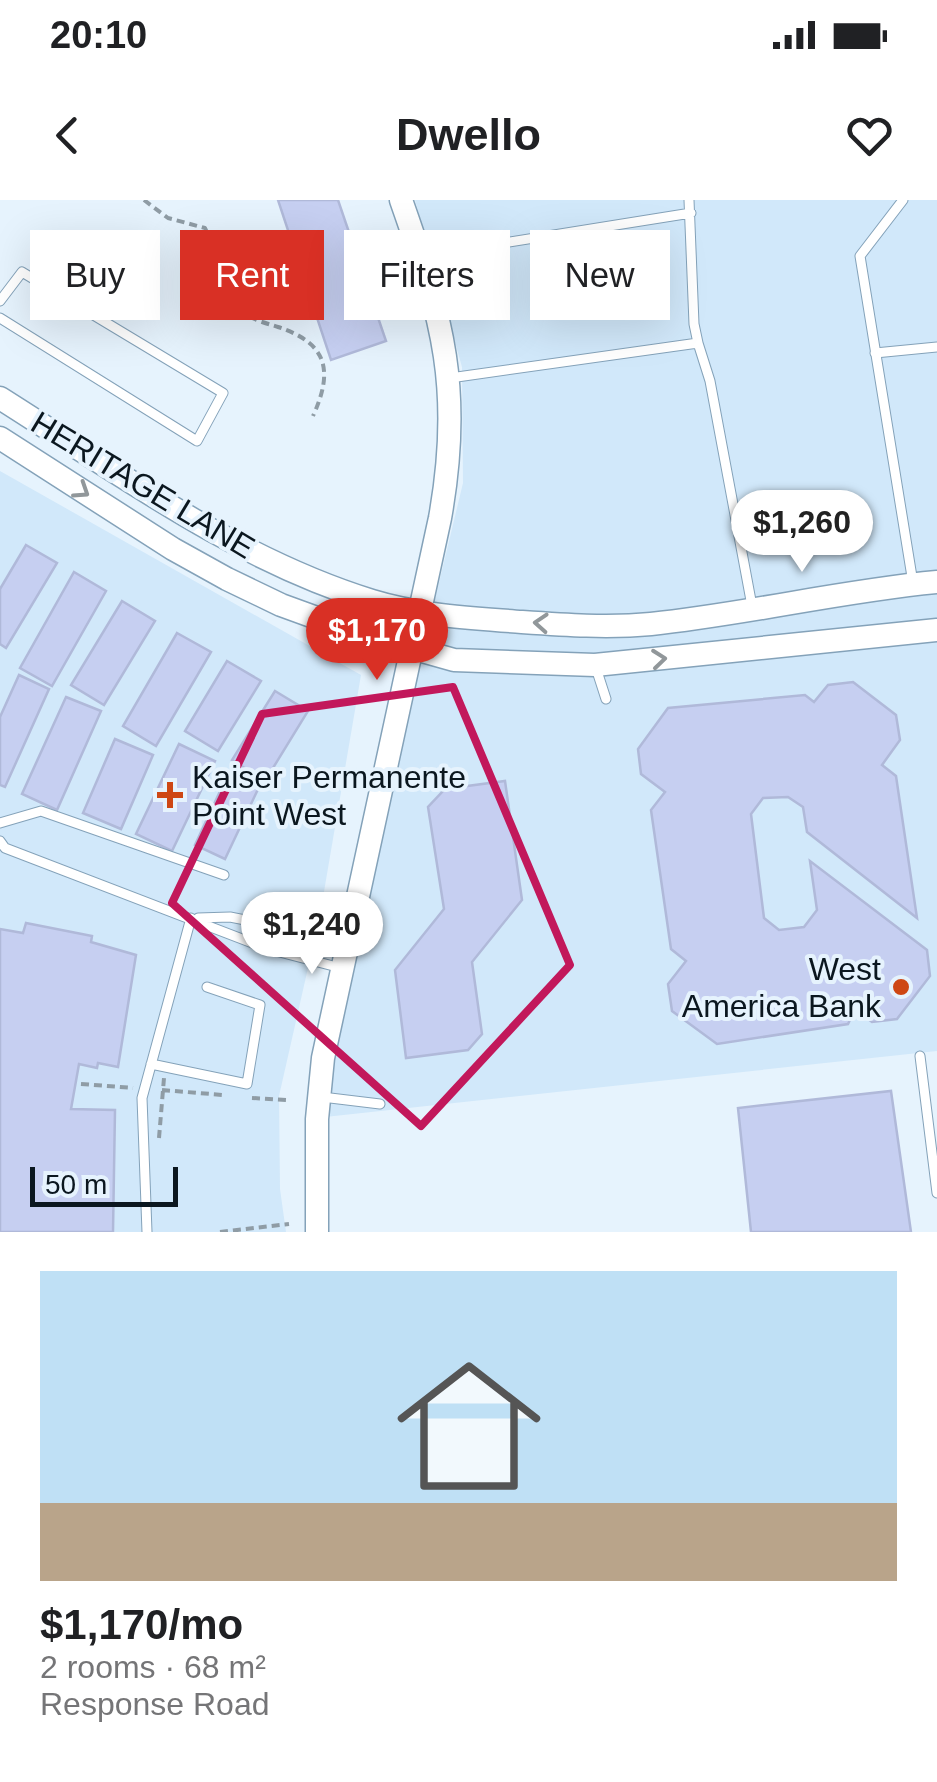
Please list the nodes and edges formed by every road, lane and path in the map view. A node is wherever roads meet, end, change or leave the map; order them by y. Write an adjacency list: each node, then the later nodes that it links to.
1 (144, 200): 16 (path)
2 (401, 200): 6 (main road)
3 (689, 200): 5 (lane)
4 (903, 200): 13 (lane)
5 (690, 213): 7 (lane); 11 (lane)
6 (411, 230)
7 (510, 242)
8 (0, 301): 9 (lane)
9 (0, 318)
10 (439, 320): 14 (main road)
11 (698, 343): 14 (lane); 19 (lane)
12 (937, 347): 13 (lane)
13 (876, 353): 18 (lane)
14 (449, 378): 20 (main road)
15 (0, 398): 20 (main road, HERITAGE LANE)
16 (314, 416)
17 (0, 438): 22 (main road, HERITAGE LANE, one-way to 22)
18 (925, 583): 19 (main road, HERITAGE LANE)
19 (752, 609): 20 (main road, HERITAGE LANE, one-way to 20)
20 (420, 613): 22 (main road)
21 (937, 630): 23 (main road, HERITAGE LANE, one-way to 21)
22 (412, 648): 23 (main road, HERITAGE LANE); 29 (main road)
23 (595, 666): 24 (lane)
24 (606, 698)
25 (0, 823): 27 (lane)
26 (0, 842): 28 (lane)
27 (224, 874)
28 (191, 918): 29 (lane); 30 (lane); 33 (lane)
29 (346, 940): 30 (main road)
30 (341, 968): 37 (main road)
31 (207, 987): 33 (lane)
32 (920, 1056): 41 (lane)
33 (152, 1064): 35 (lane)
34 (81, 1084): 35 (path)
35 (144, 1089): 36 (path); 43 (lane)
36 (230, 1096)
37 (319, 1097): 40 (lane); 45 (main road)
38 (247, 1098): 39 (path)
39 (287, 1100)
40 (380, 1104)
41 (937, 1193)
42 (288, 1224): 44 (path)
43 (147, 1232)
44 (220, 1232)
45 (318, 1232)

